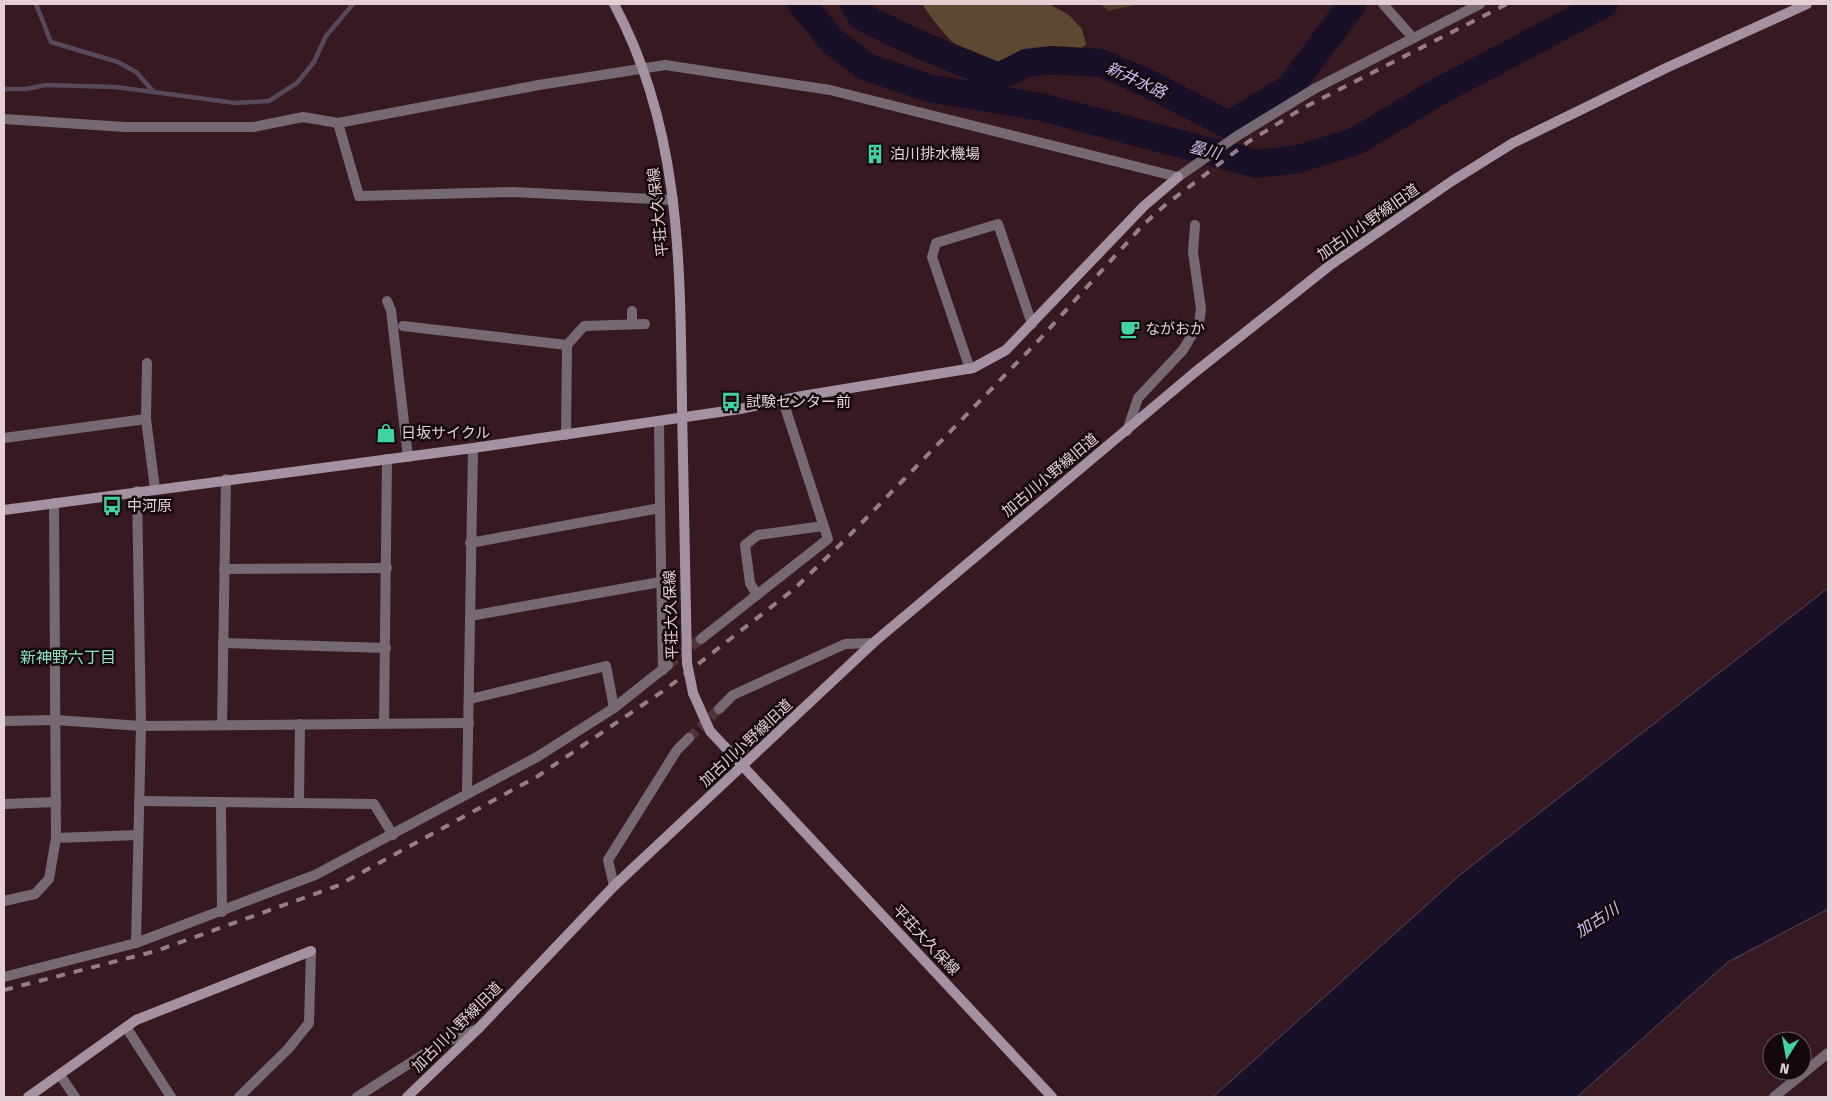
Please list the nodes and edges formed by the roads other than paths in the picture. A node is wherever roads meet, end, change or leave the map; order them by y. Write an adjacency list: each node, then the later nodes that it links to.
1 (614, 4): 6 (street, 平荘大久保線)
2 (1382, 4): 5 (street)
3 (1480, 4): 5 (street)
4 (1807, 4): 25 (street, 加古川小野線旧道)
5 (1413, 38): 9 (street)
6 (643, 68): 8 (street); 9 (street); 10 (street, 平荘大久保線)
7 (4, 119): 8 (street)
8 (338, 123): 10 (street)
9 (1182, 175): 16 (street)
10 (673, 200): 22 (street, 平荘大久保線)
11 (1195, 225): 25 (street)
12 (387, 301): 29 (street)
13 (632, 311): 14 (street)
14 (632, 324): 15 (street); 18 (street)
15 (645, 324)
16 (1032, 324): 20 (street); 20 (street)
17 (403, 326): 18 (street)
18 (567, 345): 26 (street)
19 (148, 363): 23 (street)
20 (970, 369): 21 (street)
21 (783, 401): 22 (street); 37 (street)
22 (682, 418): 24 (street); 59 (street, 平荘大久保線, bridge)
23 (146, 419): 27 (street); 32 (street)
24 (659, 421): 26 (street); 35 (street)
25 (1127, 431): 46 (street, 加古川小野線旧道)
26 (566, 435): 28 (street)
27 (4, 438)
28 (473, 448): 29 (street); 38 (street)
29 (408, 456): 30 (street)
30 (387, 459): 31 (street); 39 (street)
31 (226, 479): 32 (street); 40 (street)
32 (155, 489): 33 (street)
33 (137, 491): 34 (street); 57 (street)
34 (54, 503): 36 (street); 52 (street)
35 (660, 508): 38 (street); 41 (street)
36 (4, 510)
37 (824, 526): 42 (street); 42 (street)
38 (470, 543): 43 (street)
39 (386, 568): 40 (street); 47 (street)
40 (224, 569): 45 (street)
41 (660, 582): 43 (street); 49 (street)
42 (757, 595): 44 (street)
43 (470, 616): 48 (street)
44 (701, 639)
45 (223, 643): 47 (street); 56 (street)
46 (873, 643): 50 (street); 59 (street, 加古川小野線旧道)
47 (386, 648): 55 (street)
48 (470, 699): 49 (street); 53 (street)
49 (614, 708): 60 (street)
50 (719, 709)
51 (4, 720): 52 (street)
52 (56, 720): 57 (street); 62 (street)
53 (469, 723): 55 (street); 60 (street)
54 (300, 724): 55 (street); 56 (street); 63 (street)
55 (384, 724)
56 (222, 725): 57 (street)
57 (141, 726): 61 (street)
58 (689, 738): 69 (street)
59 (743, 767): 69 (street, 加古川小野線旧道); 84 (street, 平荘大久保線)
60 (468, 793): 67 (street)
61 (139, 801): 65 (street); 66 (street)
62 (56, 802): 64 (street); 68 (street)
63 (299, 802): 65 (street); 67 (street)
64 (4, 804)
65 (221, 804): 71 (street)
66 (138, 835): 68 (street); 72 (street)
67 (393, 835): 71 (street)
68 (56, 838): 70 (street)
69 (614, 886): 75 (street, 加古川小野線旧道)
70 (4, 902)
71 (222, 912): 72 (street)
72 (136, 943): 73 (street)
73 (4, 977)
74 (126, 1027): 77 (street); 80 (street); 81 (street)
75 (478, 1028): 82 (street); 83 (street, 加古川小野線旧道)
76 (1828, 1053): 85 (street)
77 (60, 1075): 78 (street); 79 (street)
78 (28, 1097)
79 (75, 1097)
80 (171, 1097)
81 (239, 1097)
82 (357, 1097)
83 (408, 1097)
84 (1052, 1097)
85 (1774, 1097)

